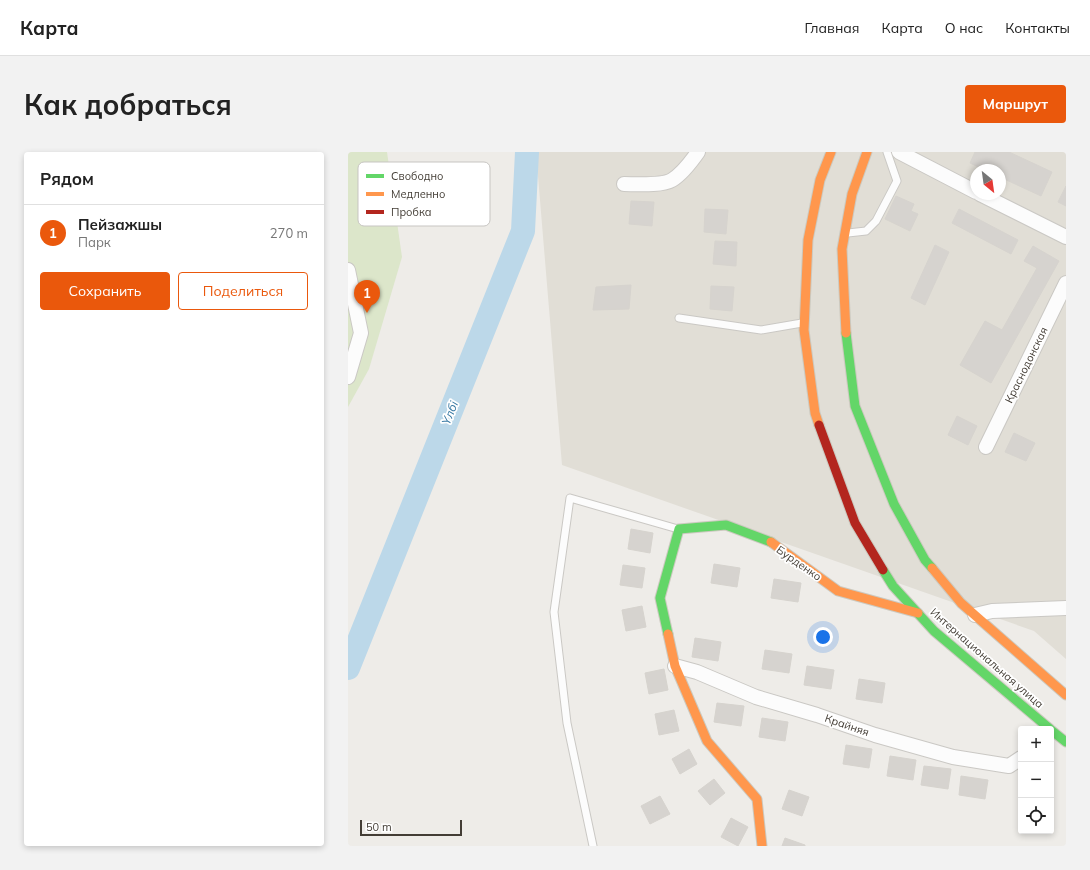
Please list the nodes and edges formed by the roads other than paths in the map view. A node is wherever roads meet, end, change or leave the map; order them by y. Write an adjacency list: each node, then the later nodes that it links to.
1 (698, 152): 6 (street)
2 (832, 152): 14 (main road, Интернациональная улица)
3 (867, 152): 9 (main road)
4 (887, 152): 9 (lane)
5 (899, 152): 7 (street)
6 (624, 184)
7 (970, 189)
8 (992, 200): 10 (street)
9 (845, 233): 20 (main road)
10 (1066, 237)
11 (348, 270): 15 (street)
12 (1066, 284): 16 (street, Краснодонская)
13 (679, 318): 14 (lane)
14 (804, 323): 19 (main road, Интернациональная улица)
15 (348, 377)
16 (986, 447)
17 (679, 529): 19 (main road, Бурденко); 21 (main road); 25 (lane)
18 (1066, 608): 20 (street)
19 (918, 613): 23 (main road, Интернациональная улица)
20 (975, 615): 22 (main road)
21 (675, 666): 24 (street, Крайняя); 26 (main road)
22 (1066, 695)
23 (1057, 733)
24 (1018, 760)
25 (593, 846)
26 (762, 846)

